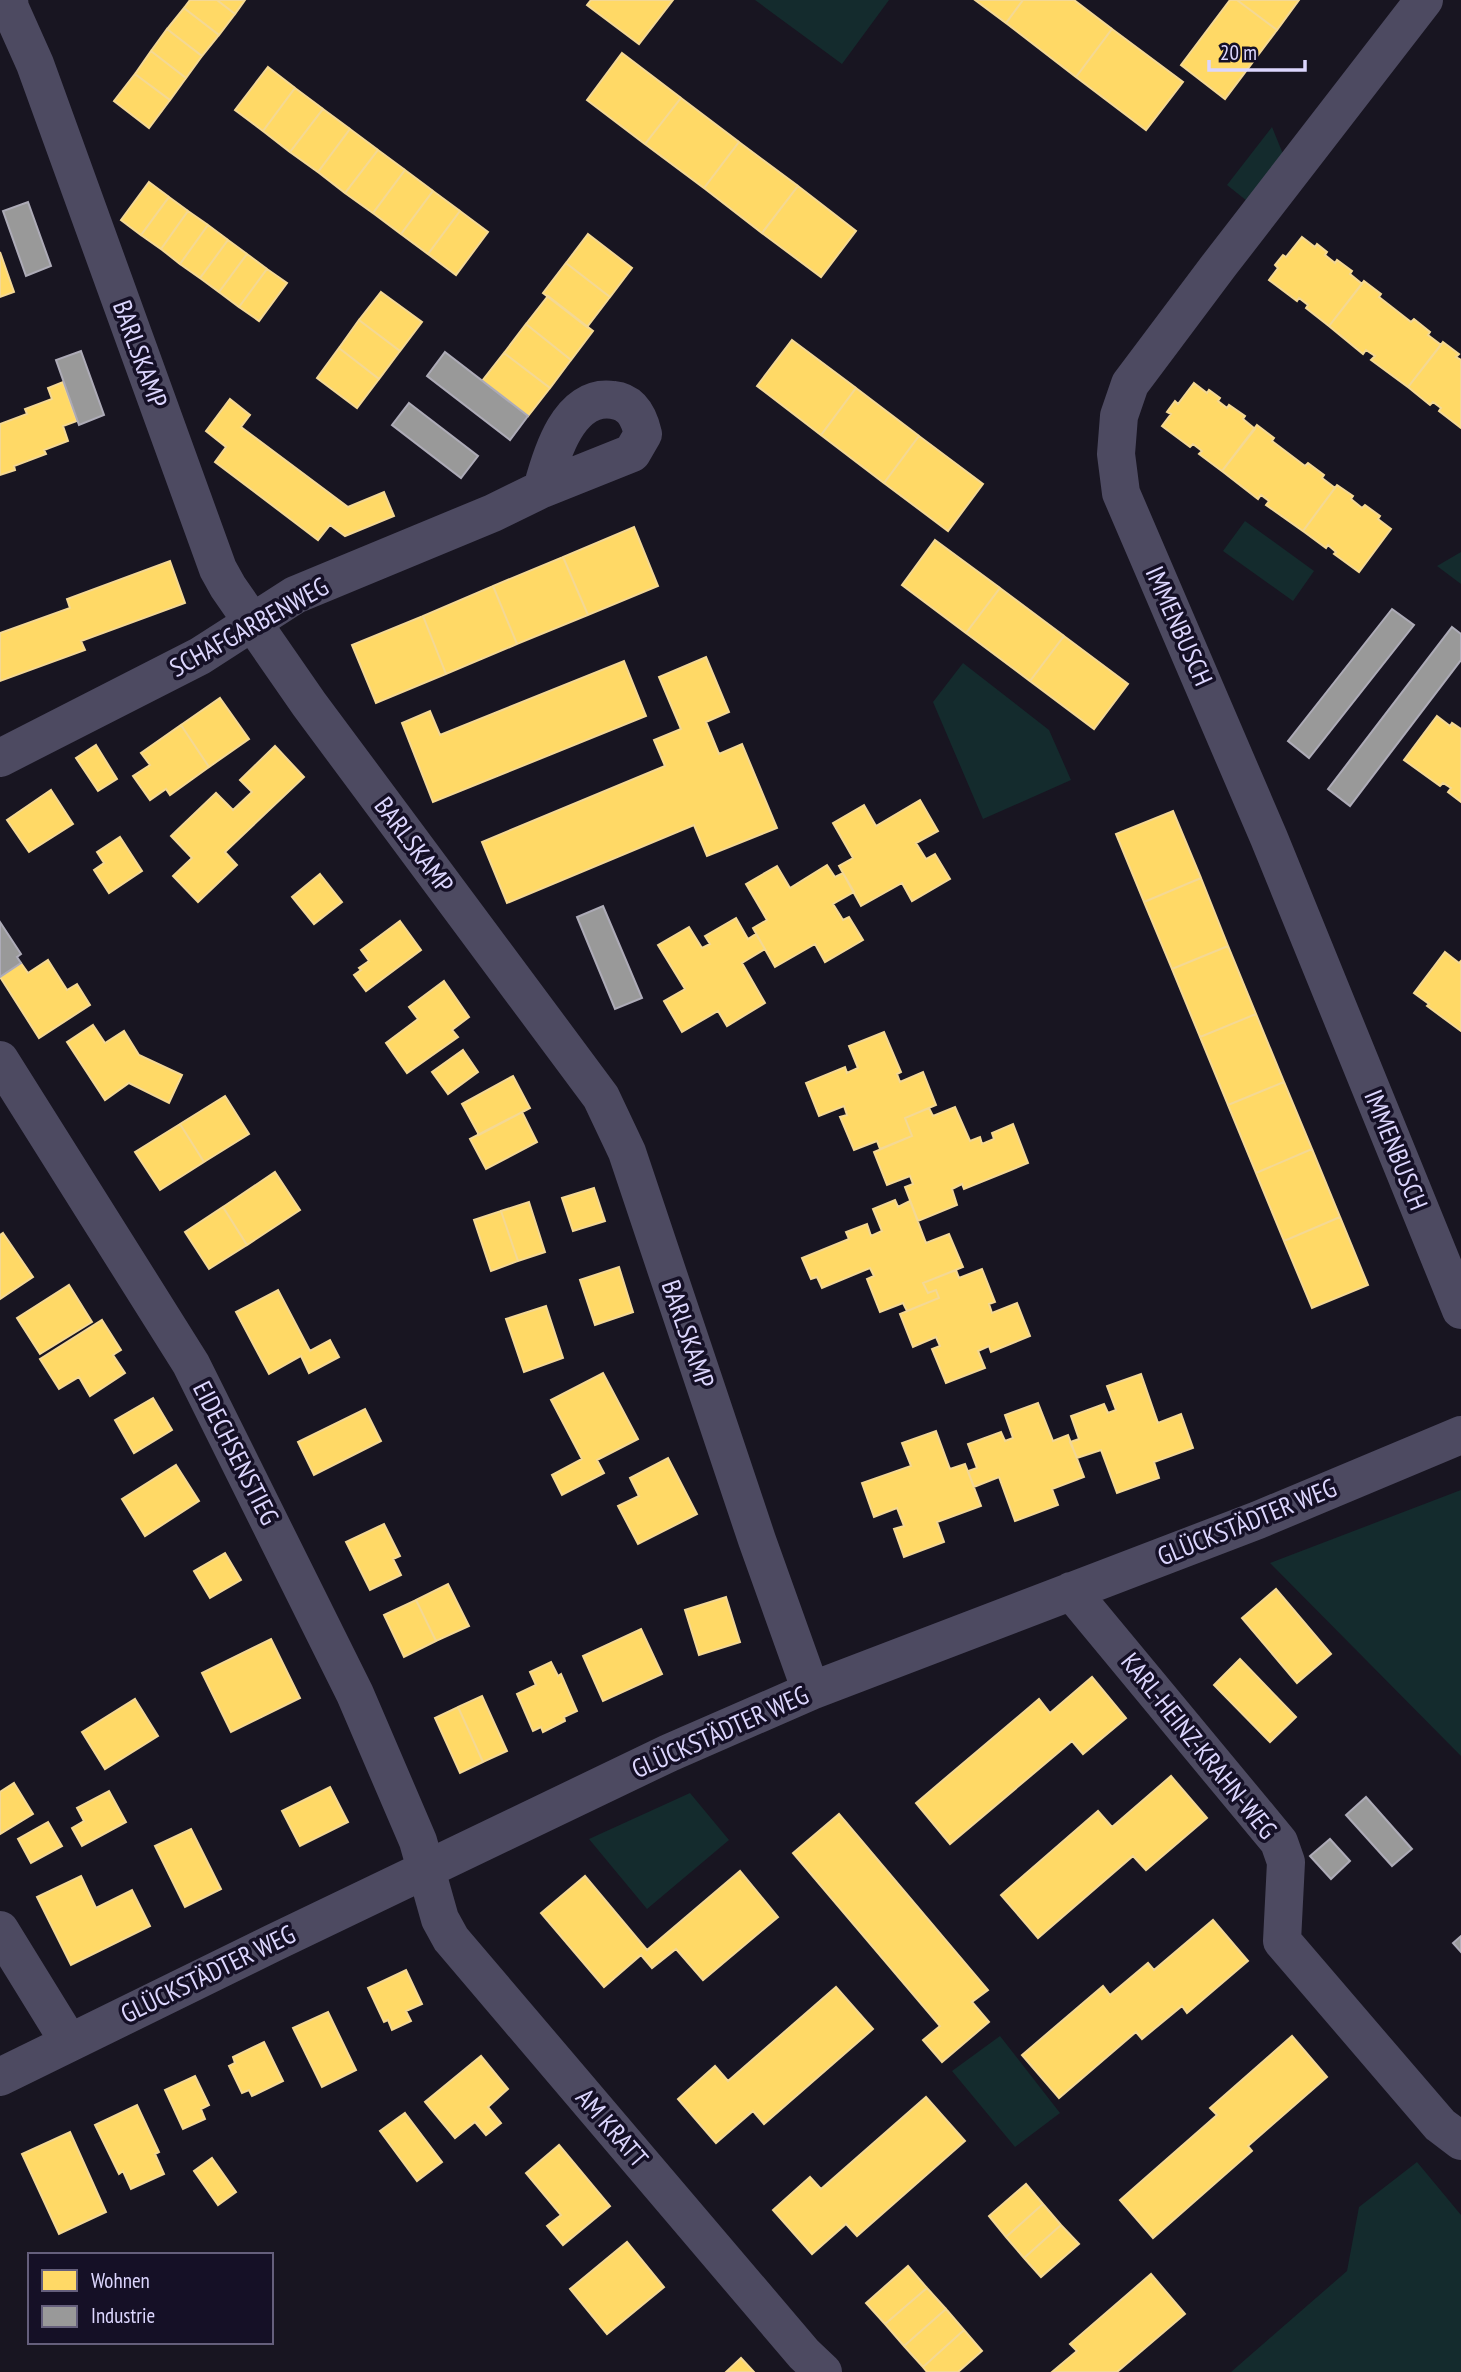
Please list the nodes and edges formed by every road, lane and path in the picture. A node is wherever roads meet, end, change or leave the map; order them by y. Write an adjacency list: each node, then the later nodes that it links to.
1 (1424, 0): 7 (street, IMMENBUSCH)
2 (6, 7): 4 (street, BARLSKAMP)
3 (542, 489): 4 (street, SCHAFGARBENWEG)
4 (252, 622): 5 (street, SCHAFGARBENWEG); 10 (street, BARLSKAMP)
5 (0, 758)
6 (0, 1060): 11 (street, EIDECHSENSTIEG)
7 (1461, 1310)
8 (1461, 1435): 9 (street, GLÜCKSTÄDTER WEG)
9 (1071, 1591): 10 (street, GLÜCKSTÄDTER WEG); 15 (street, KARL-HEINZ-KRAHN-WEG)
10 (811, 1691): 11 (street, GLÜCKSTÄDTER WEG)
11 (426, 1869): 13 (street, GLÜCKSTÄDTER WEG); 16 (street, AM KRATT)
12 (0, 1930): 13 (street)
13 (69, 2042): 14 (street, GLÜCKSTÄDTER WEG)
14 (0, 2077)
15 (1461, 2141)
16 (823, 2372)

